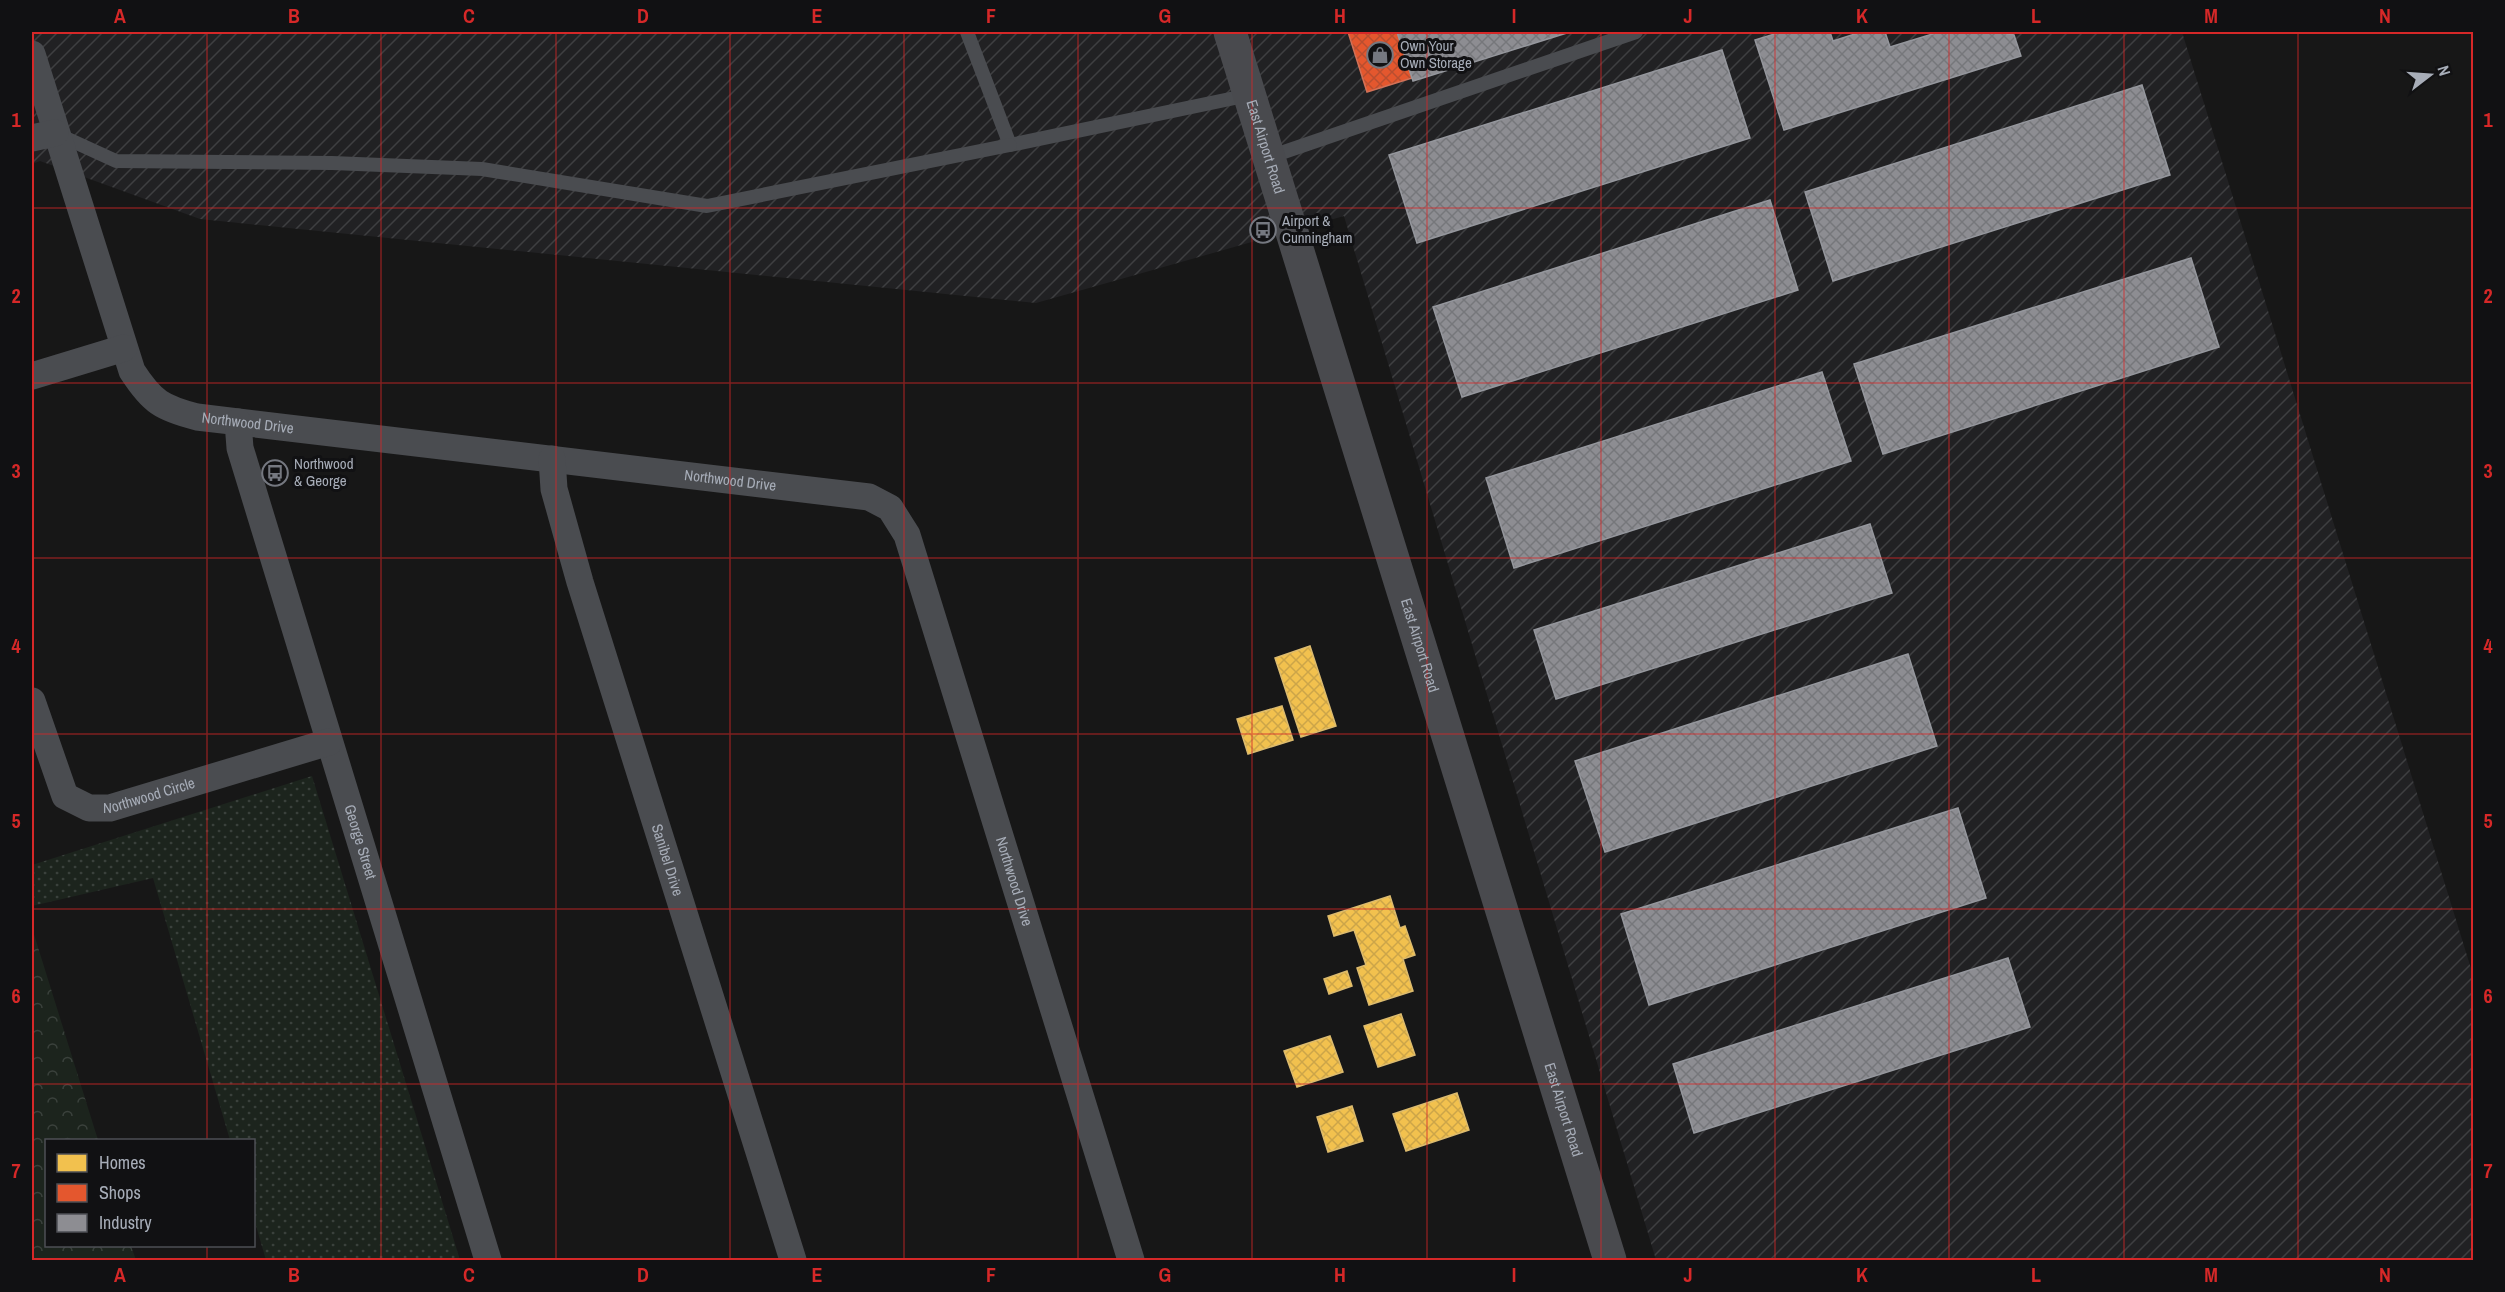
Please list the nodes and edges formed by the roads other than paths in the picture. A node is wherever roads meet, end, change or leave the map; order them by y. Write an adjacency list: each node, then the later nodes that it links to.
1 (967, 32): 7 (lane)
2 (1230, 32): 5 (street, East Airport Road)
3 (1636, 32): 8 (lane)
4 (32, 54): 6 (street, Northwood Drive)
5 (1249, 95): 7 (lane); 8 (street, East Airport Road)
6 (44, 136): 7 (lane); 9 (street, Northwood Drive)
7 (1010, 145)
8 (1268, 157): 18 (street, East Airport Road)
9 (124, 348): 10 (street); 11 (street, Northwood Drive)
10 (32, 376)
11 (238, 422): 12 (street, Northwood Drive); 14 (street, George Street)
12 (552, 459): 16 (street, Sanibel Drive); 17 (street, Northwood Drive)
13 (32, 701): 14 (street, Northwood Circle)
14 (329, 742): 15 (street, George Street)
15 (488, 1260)
16 (793, 1260)
17 (1131, 1260)
18 (1610, 1260)

